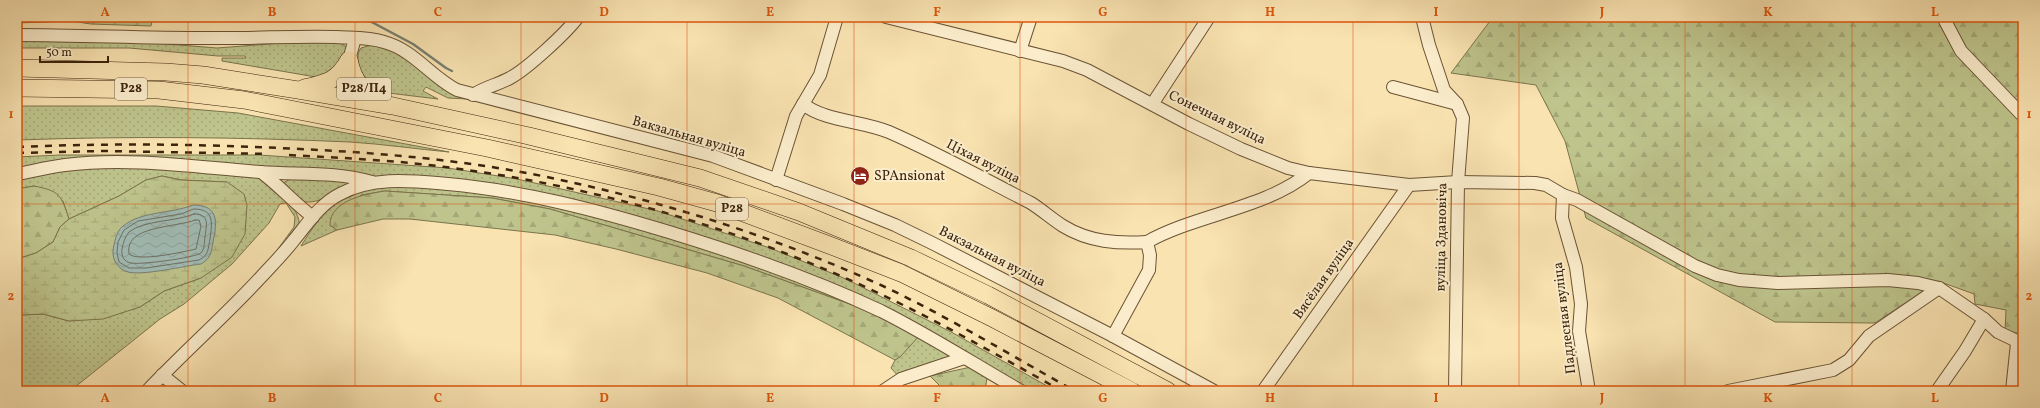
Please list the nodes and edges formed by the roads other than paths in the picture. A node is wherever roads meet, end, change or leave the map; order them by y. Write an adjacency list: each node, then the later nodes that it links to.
1 (578, 17): 16 (street)
2 (837, 17): 18 (street)
3 (886, 17): 10 (street, Сонечная вуліца)
4 (1031, 17): 10 (street)
5 (1209, 17): 17 (street)
6 (1422, 17): 19 (street, вуліца Здановіча)
7 (1943, 17): 21 (street)
8 (17, 35): 9 (street, Вакзальная вуліца)
9 (355, 38): 11 (street, Р28/П4); 16 (street, Вакзальная вуліца)
10 (1020, 51): 17 (street, Сонечная вуліца)
11 (349, 60): 15 (highway, Р28/П4); 20 (highway, Р28/П4)
12 (17, 68): 15 (highway, Р28)
13 (1393, 87): 19 (street)
14 (17, 88): 42 (highway, Р28)
15 (298, 90): 20 (highway, Р28)
16 (473, 94): 25 (street, Вакзальная вуліца)
17 (1153, 103): 23 (street, Сонечная вуліца)
18 (803, 104): 25 (street); 31 (street, Ціхая вуліца)
19 (1457, 104): 27 (street, вуліца Здановіча)
20 (394, 106): 43 (highway, Р28)
21 (2023, 116)
22 (261, 172): 24 (street); 26 (street); 30 (street)
23 (1309, 173): 28 (street, Сонечная вуліца); 31 (street, Ціхая вуліца)
24 (17, 174)
25 (776, 180): 34 (street, Вакзальная вуліца)
26 (372, 182): 30 (street); 36 (street)
27 (1458, 182): 28 (street, Сонечная вуліца); 29 (street, Сонечная вуліца); 46 (street, вуліца Здановіча)
28 (1409, 185): 45 (street, Вясёлая вуліца)
29 (1563, 195): 32 (street); 47 (street, Падлесная вуліца)
30 (313, 217): 37 (street)
31 (1147, 242): 34 (street)
32 (1939, 288): 33 (street); 48 (street)
33 (1984, 319): 35 (street); 49 (street)
34 (1113, 336): 44 (street, Вакзальная вуліца)
35 (2020, 343): 50 (street)
36 (964, 358): 40 (street); 41 (street)
37 (162, 375): 38 (street); 39 (street)
38 (147, 391)
39 (182, 391)
40 (883, 391)
41 (1021, 391)
42 (1132, 391)
43 (1168, 391)
44 (1214, 391)
45 (1263, 391)
46 (1455, 391)
47 (1589, 391)
48 (1728, 391)
49 (1937, 391)
50 (2012, 391)

